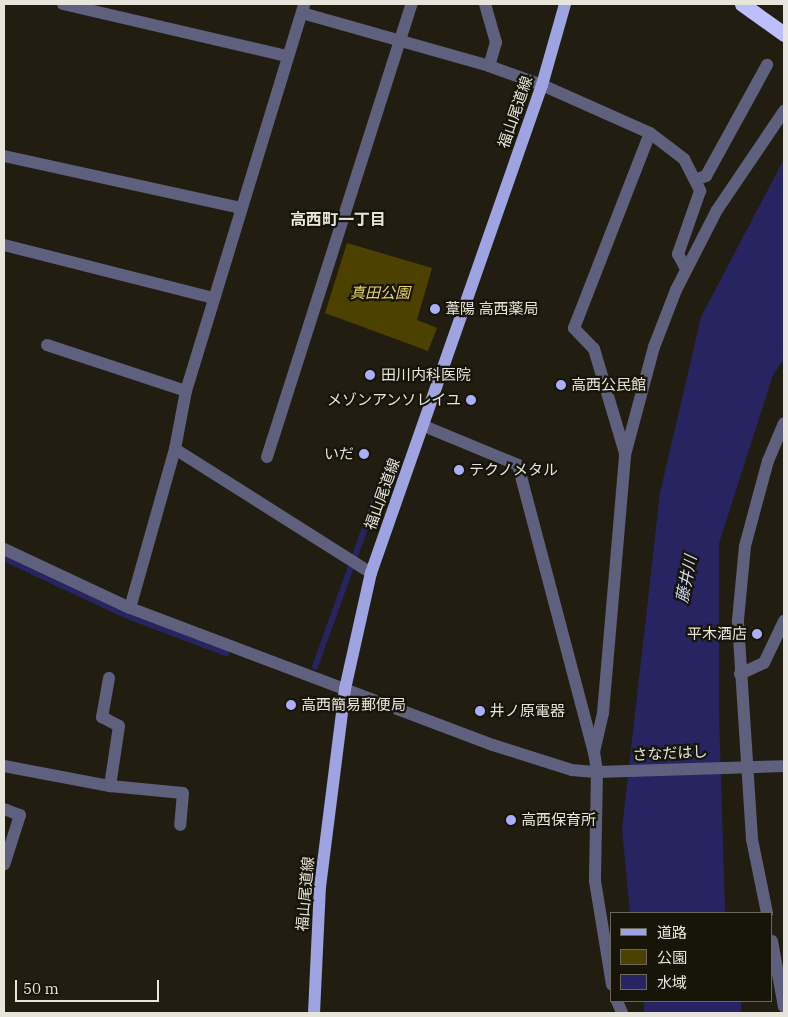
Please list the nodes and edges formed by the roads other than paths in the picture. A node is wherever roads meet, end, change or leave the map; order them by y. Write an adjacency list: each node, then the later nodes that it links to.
1 (64, 4): 9 (street)
2 (412, 4): 8 (street)
3 (485, 4): 11 (street)
4 (565, 4): 12 (main road, 福山尾道線)
5 (742, 4): 7 (highway)
6 (303, 8): 8 (street); 9 (street)
7 (784, 34)
8 (401, 41): 11 (street); 27 (street)
9 (287, 56): 17 (street)
10 (767, 65): 16 (street)
11 (489, 66): 12 (street)
12 (542, 85): 14 (street); 24 (main road, 福山尾道線)
13 (784, 110): 19 (street)
14 (650, 133): 16 (street); 25 (street)
15 (4, 156): 17 (street)
16 (695, 180): 19 (street)
17 (240, 208): 20 (street)
18 (4, 245): 20 (street)
19 (686, 269): 25 (street)
20 (214, 298): 22 (street)
21 (47, 345): 22 (street)
22 (186, 390): 26 (street)
23 (784, 423): 32 (street)
24 (424, 426): 29 (main road, 福山尾道線); 35 (street)
25 (625, 432): 35 (street)
26 (175, 449): 29 (street); 30 (street)
27 (267, 457)
28 (4, 549): 30 (street, さなだはし)
29 (371, 573): 34 (main road, 福山尾道線)
30 (130, 608): 34 (street, さなだはし)
31 (784, 621): 32 (street)
32 (740, 674): 36 (street)
33 (109, 678): 40 (street)
34 (345, 689): 39 (street, さなだはし); 48 (main road, 福山尾道線)
35 (594, 752): 39 (street)
36 (750, 765): 38 (street, さなだはし); 39 (street, さなだはし); 44 (street)
37 (4, 766): 40 (street)
38 (784, 766)
39 (601, 772): 46 (street)
40 (110, 786): 42 (street)
41 (4, 809): 43 (street)
42 (180, 825)
43 (4, 865)
44 (767, 912)
45 (773, 946): 47 (street)
46 (610, 973)
47 (784, 1007)
48 (314, 1013)

